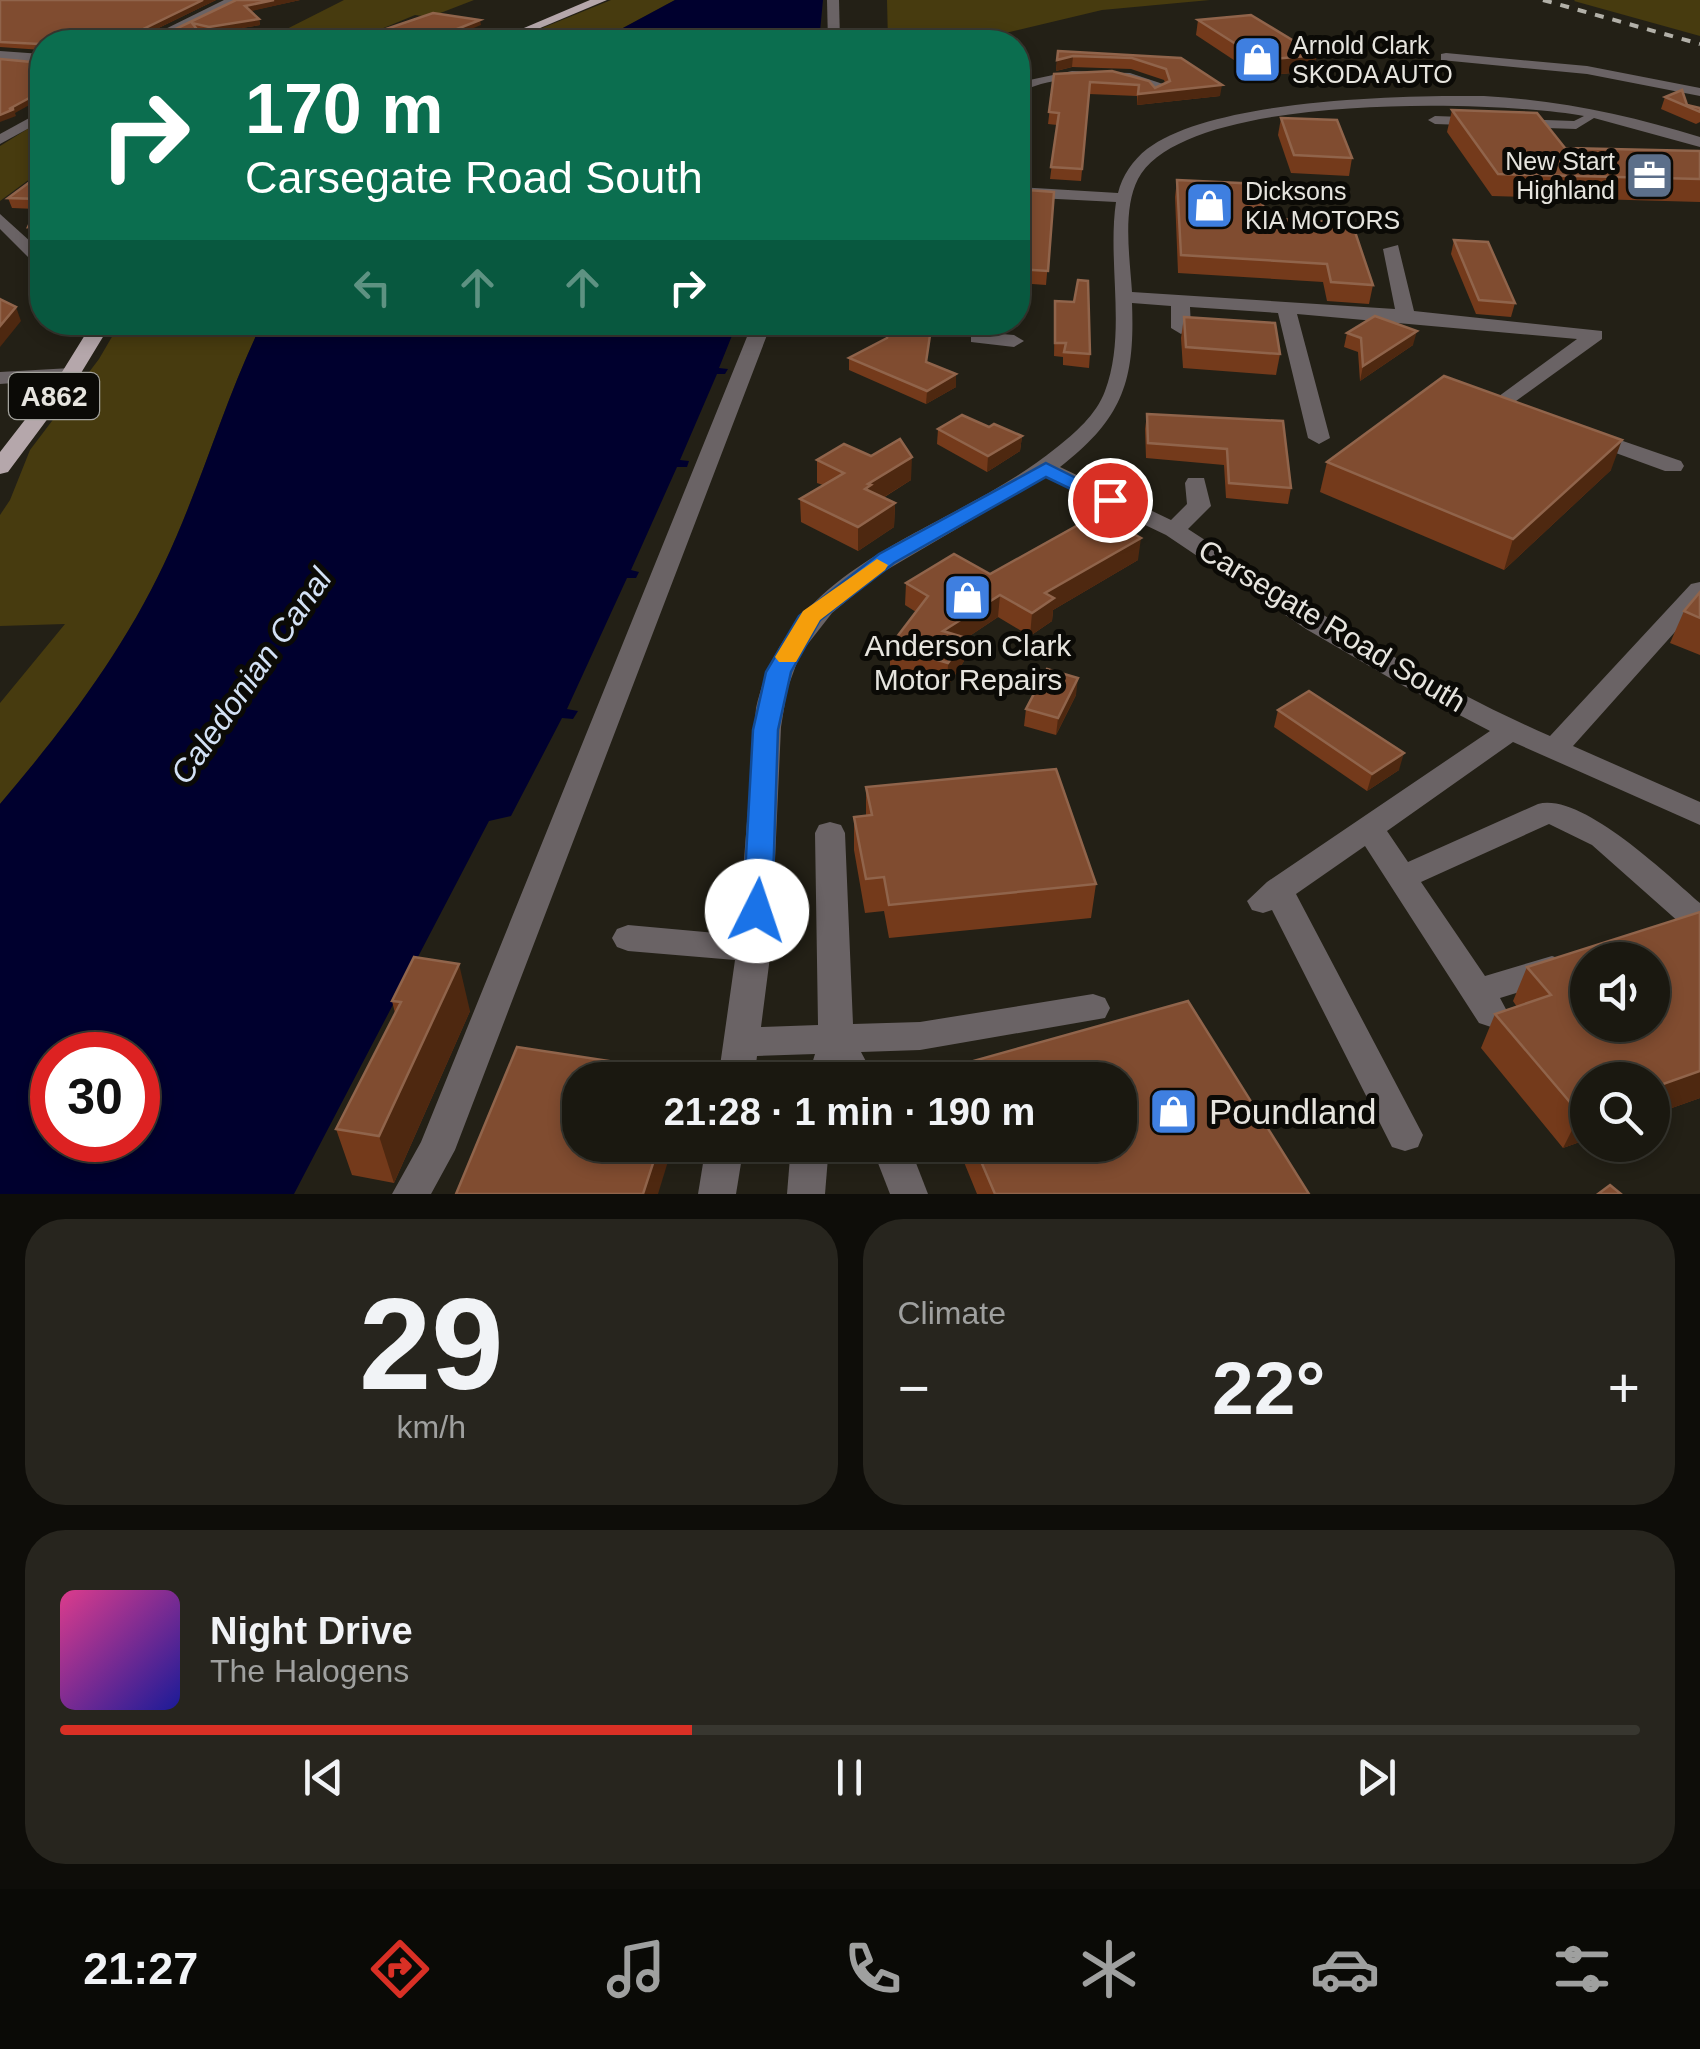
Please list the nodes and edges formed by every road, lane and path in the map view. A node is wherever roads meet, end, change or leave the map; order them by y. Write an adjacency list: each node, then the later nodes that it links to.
1 (234, 0): 4 (street)
2 (601, 0): 5 (main road)
3 (834, 0): 6 (street)
4 (170, 30)
5 (527, 30)
6 (834, 30)
7 (0, 56): 8 (street)
8 (30, 57)
9 (1446, 58): 10 (street)
10 (1559, 80): 12 (street); 13 (street)
11 (1030, 82): 14 (street)
12 (1511, 90)
13 (1700, 92)
14 (1158, 93)
15 (1595, 112): 16 (street); 19 (street); 21 (street)
16 (1435, 120)
17 (30, 122): 18 (street)
18 (0, 140)
19 (1700, 142)
20 (1030, 193): 21 (street)
21 (1125, 198): 25 (street)
22 (0, 219): 23 (street)
23 (30, 249)
24 (1392, 249): 28 (street)
25 (1123, 297): 26 (street); 39 (street)
26 (1180, 301): 27 (street); 29 (street)
27 (1286, 308): 28 (street); 36 (street)
28 (1406, 316): 38 (street)
29 (1181, 328)
30 (96, 335): 34 (main road, A862)
31 (757, 335): 64 (street)
32 (979, 335): 33 (street)
33 (1014, 341)
34 (71, 374): 35 (street); 37 (main road, A862)
35 (0, 378)
36 (1320, 438)
37 (0, 466)
38 (1673, 466)
39 (1046, 469): 41 (street, Carsegate Road South); 52 (street)
40 (1196, 483): 41 (street)
41 (1174, 530): 43 (street, Carsegate Road South)
42 (1700, 589): 44 (street)
43 (1512, 730): 44 (street, Carsegate Road South); 46 (street, Carsegate Road South)
44 (1555, 750): 45 (street, Carsegate Road South)
45 (1700, 814)
46 (1369, 828): 48 (street); 60 (street, Carsegate Road South)
47 (830, 833): 56 (street)
48 (1404, 878): 49 (street); 53 (street)
49 (1700, 923): 50 (street)
50 (1663, 935)
51 (628, 938): 52 (street)
52 (755, 949): 55 (street)
53 (1570, 966)
54 (1093, 1008): 56 (street)
55 (742, 1042): 56 (street); 57 (street)
56 (836, 1042): 58 (street); 59 (street)
57 (739, 1062)
58 (830, 1062)
59 (848, 1062)
60 (1405, 1134)
61 (722, 1162): 65 (street)
62 (809, 1162): 66 (street)
63 (897, 1162): 67 (street)
64 (411, 1194)
65 (717, 1194)
66 (806, 1194)
67 (909, 1194)

